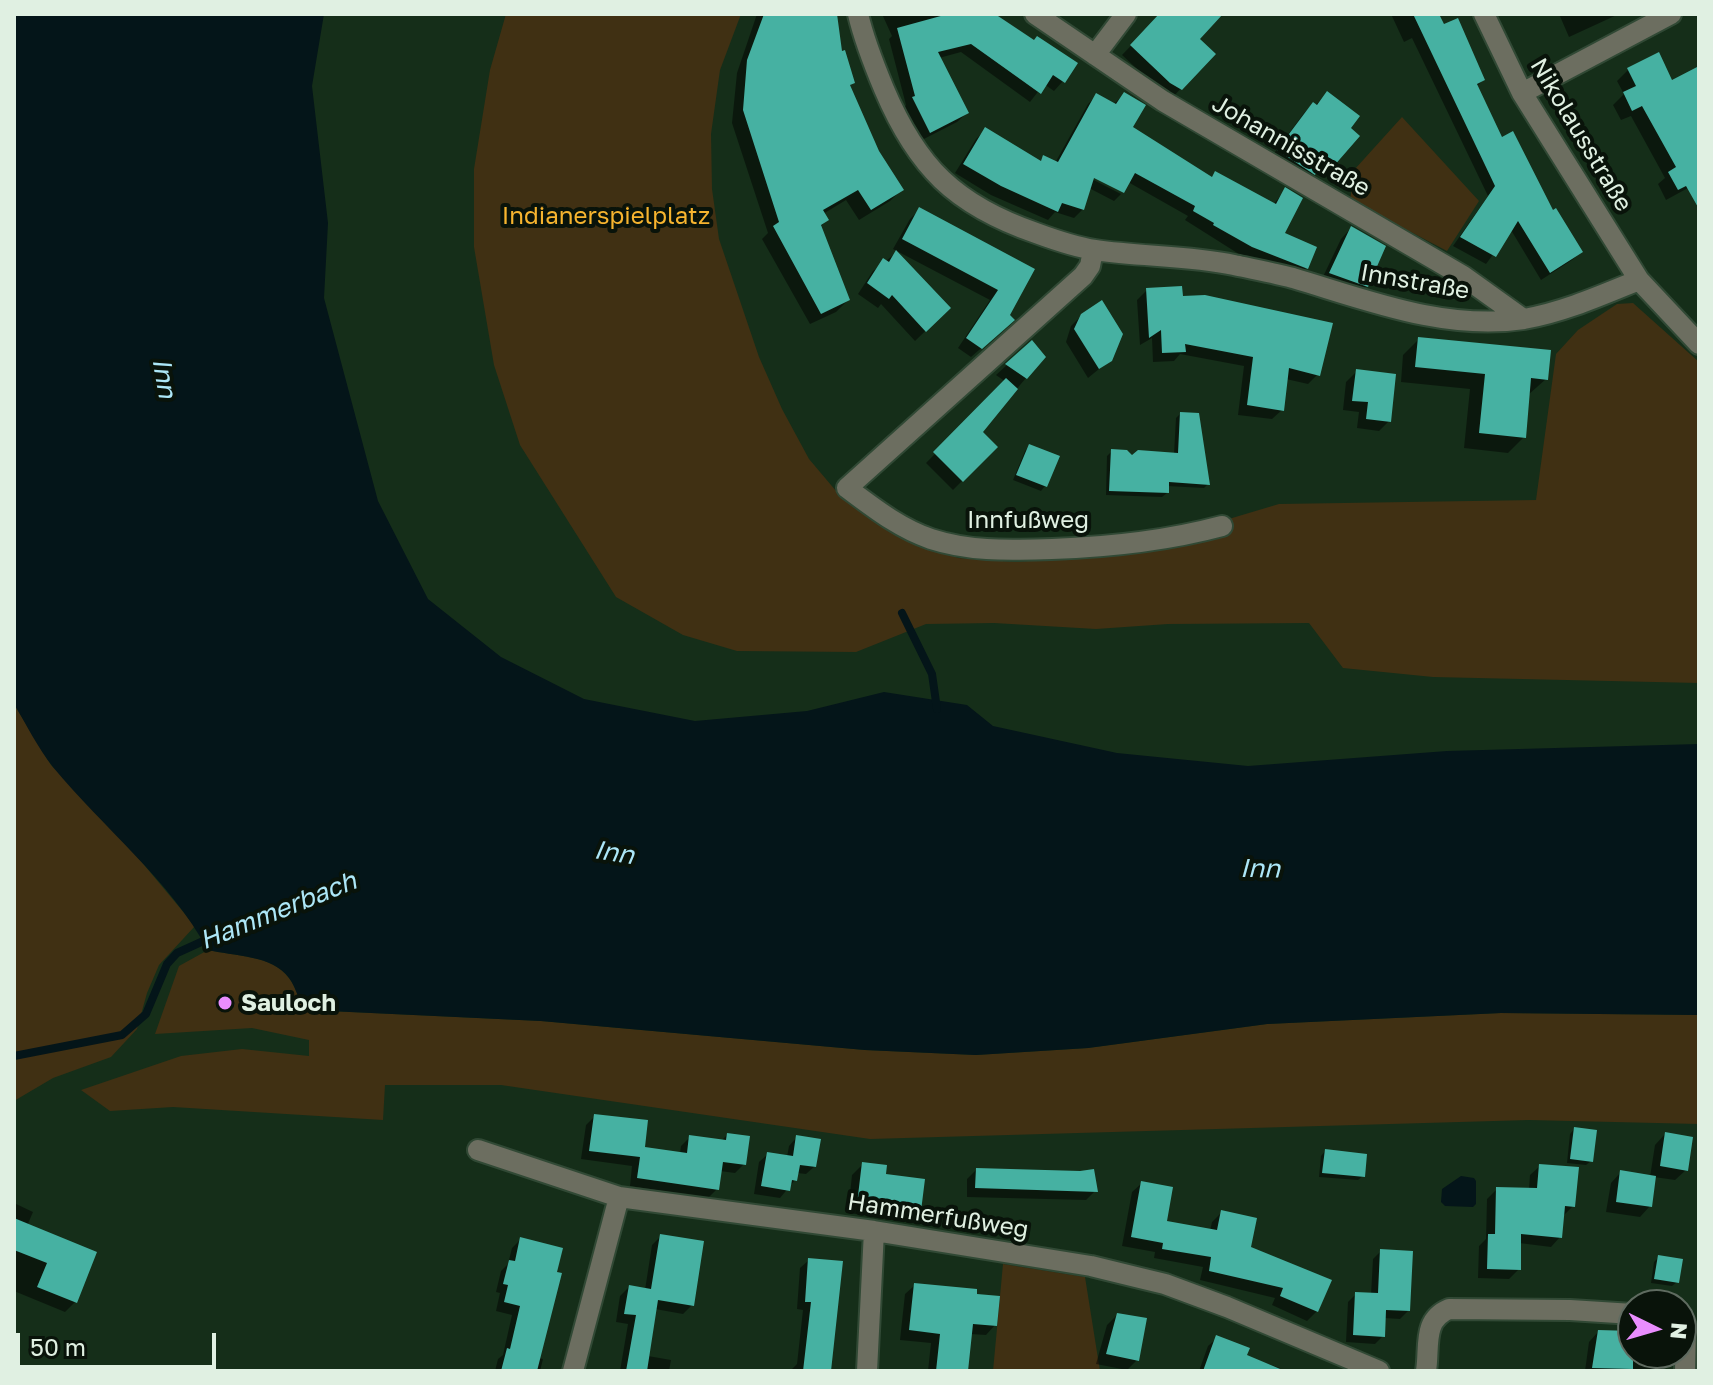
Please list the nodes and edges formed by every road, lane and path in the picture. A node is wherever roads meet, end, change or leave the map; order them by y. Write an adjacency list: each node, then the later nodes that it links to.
1 (858, 14): 8 (street, Innstraße)
2 (1035, 14): 6 (street, Johannisstraße)
3 (1126, 14): 6 (street)
4 (1484, 14): 7 (street, Nikolausstraße)
5 (1671, 14): 7 (street)
6 (1095, 55): 10 (street, Johannisstraße)
7 (1522, 93): 9 (street, Nikolausstraße)
8 (1093, 250): 10 (street, Innstraße); 12 (street, Innfußweg)
9 (1639, 280): 10 (street, Innstraße); 11 (street)
10 (1523, 319)
11 (1699, 344)
12 (1222, 526)
13 (478, 1150): 14 (street, Hammerfußweg)
14 (619, 1197): 15 (street, Hammerfußweg); 17 (street)
15 (874, 1231): 18 (street); 19 (street, Hammerfußweg)
16 (1617, 1313): 20 (street)
17 (573, 1371)
18 (867, 1371)
19 (1379, 1371)
20 (1426, 1371)

